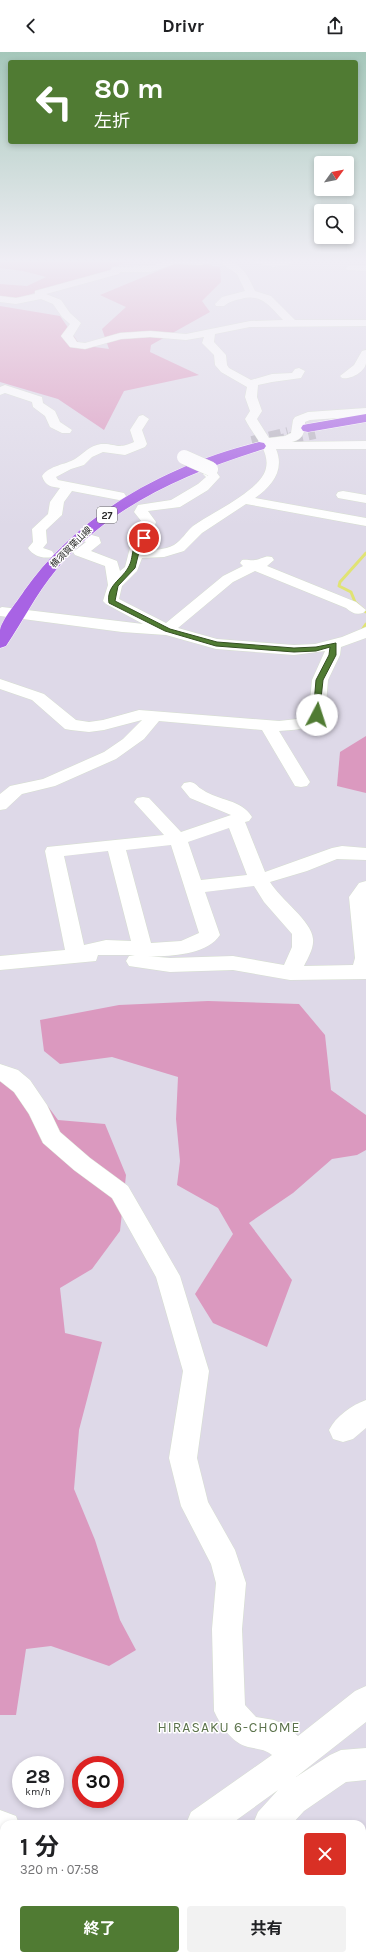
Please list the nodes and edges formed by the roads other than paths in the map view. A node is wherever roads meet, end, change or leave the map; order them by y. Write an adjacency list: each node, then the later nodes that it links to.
1 (215, 349): 6 (street)
2 (366, 353): 3 (street)
3 (363, 365): 5 (street)
4 (299, 371): 6 (street)
5 (346, 376)
6 (249, 384): 14 (street)
7 (0, 392): 16 (street)
8 (366, 412): 15 (street)
9 (366, 418): 15 (main road)
10 (143, 419): 20 (street)
11 (366, 424): 15 (main road)
12 (270, 426): 14 (street)
13 (284, 426): 15 (street)
14 (255, 427): 17 (street)
15 (307, 429): 17 (street)
16 (66, 430)
17 (261, 444): 18 (street); 22 (main road, 横須賀葉山線 / 27); 24 (street); 26 (main road, 横須賀葉山線 / 27)
18 (366, 445)
19 (181, 455): 28 (street, bridge)
20 (69, 486): 22 (street); 27 (street)
21 (343, 495): 23 (street)
22 (119, 496): 27 (main road, 横須賀葉山線 / 27)
23 (366, 499)
24 (245, 500): 25 (street); 28 (street)
25 (366, 522)
26 (81, 536): 31 (street); 33 (main road, 横須賀葉山線 / 27)
27 (47, 554): 33 (main road, 横須賀葉山線 / 27)
28 (135, 554): 31 (street)
29 (241, 560): 30 (street)
30 (261, 563): 32 (street); 34 (street)
31 (115, 585): 34 (street)
32 (358, 610)
33 (6, 614): 34 (street); 37 (main road, 横須賀葉山線 / 27)
34 (167, 630): 36 (street)
35 (366, 632): 36 (street)
36 (341, 642): 38 (street); 41 (street)
37 (0, 643)
38 (366, 647)
39 (0, 684): 40 (street)
40 (154, 716): 41 (street); 45 (street)
41 (268, 726): 42 (street)
42 (301, 782)
43 (190, 787): 46 (street)
44 (143, 802): 47 (street)
45 (0, 805)
46 (235, 820): 47 (street); 50 (street)
47 (178, 840): 48 (street); 51 (street)
48 (116, 846): 53 (street); 54 (street)
49 (366, 854): 50 (street)
50 (258, 880): 51 (street); 57 (street)
51 (194, 887): 53 (street)
52 (366, 887): 56 (street)
53 (143, 949): 54 (street)
54 (76, 955): 55 (street); 57 (street)
55 (0, 963)
56 (364, 972): 57 (street)
57 (290, 974)
58 (0, 1072): 62 (street)
59 (366, 1412): 60 (street)
60 (343, 1430)
61 (366, 1702): 62 (street)
62 (292, 1760): 64 (street); 65 (street)
63 (366, 1764): 64 (street)
64 (304, 1790): 66 (street)
65 (209, 1820)
66 (274, 1820)

